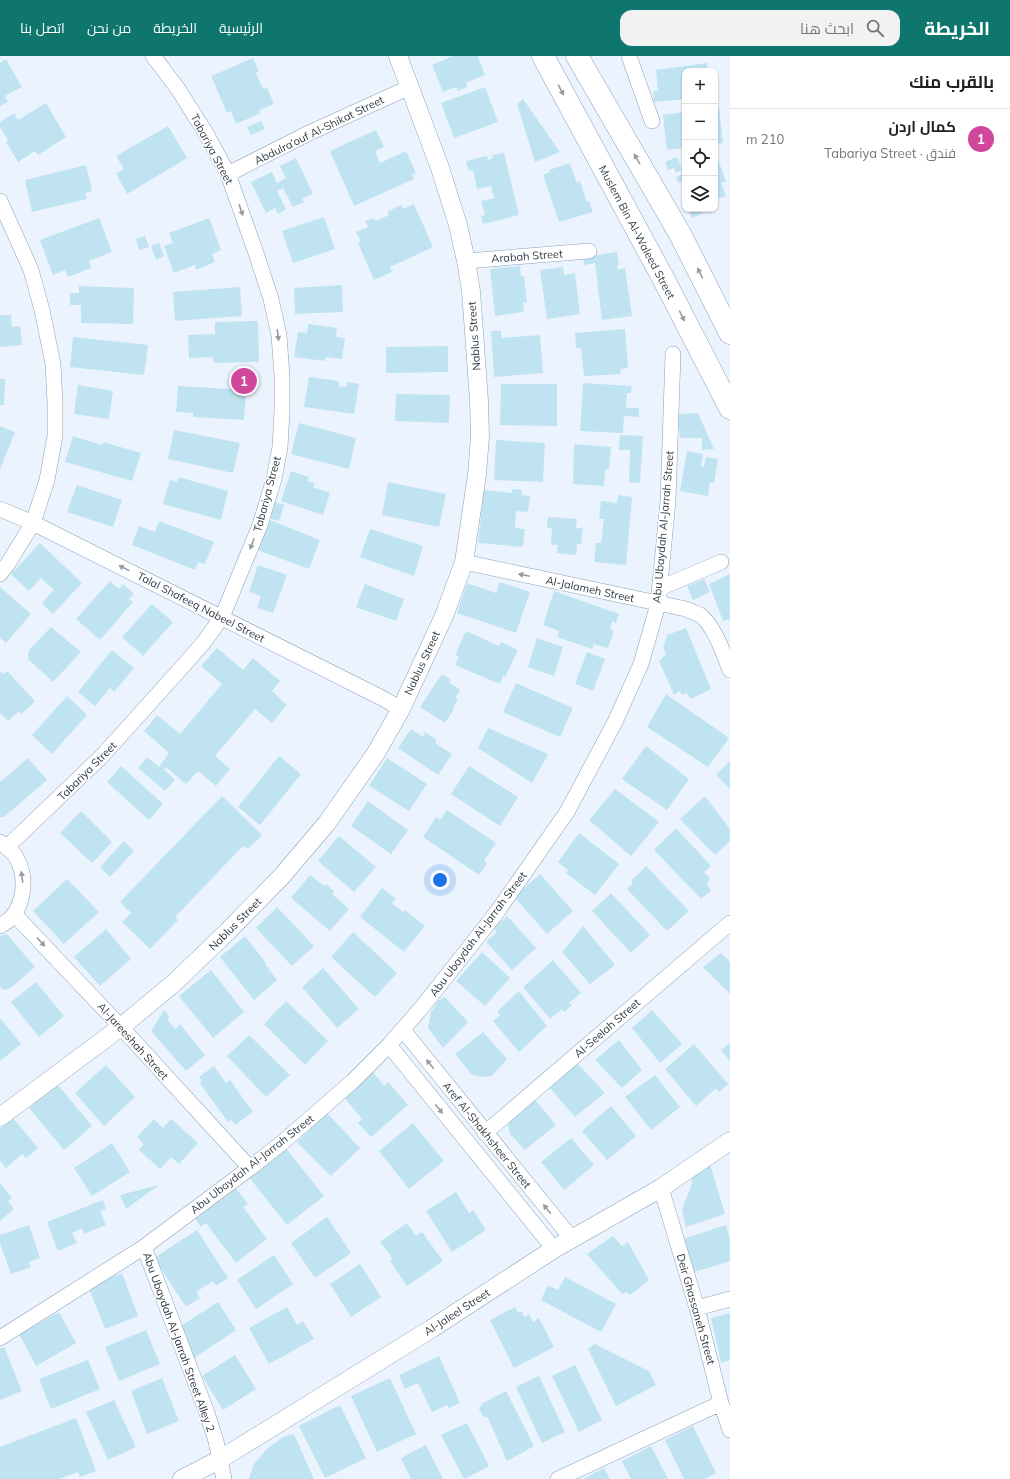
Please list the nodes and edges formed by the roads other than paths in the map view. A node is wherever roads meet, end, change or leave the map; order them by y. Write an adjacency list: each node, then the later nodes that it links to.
1 (153, 56): 8 (street, Tabariya Street)
2 (398, 56): 6 (street, Nablus Street)
3 (543, 56): 14 (highway, Muslem Bin Al-Waleed Street, one-way to 14)
4 (577, 56): 12 (highway, one-way to 4)
5 (629, 56): 7 (street)
6 (410, 87): 8 (street, Abdulra’ouf Al-Shikat Street); 11 (street, Nablus Street)
7 (652, 121)
8 (228, 174): 22 (street, Tabariya Street, one-way to 22)
9 (0, 201): 16 (street)
10 (588, 251): 11 (street, Arabah Street)
11 (466, 261): 17 (street, Nablus Street)
12 (730, 333)
13 (673, 354): 20 (street, Abu Ubaydah Al-Jarrah Street)
14 (730, 408)
15 (0, 509): 16 (street, Talal Shafeeq Nabeel Street)
16 (33, 523): 19 (street); 22 (street, Talal Shafeeq Nabeel Street, one-way to 16)
17 (464, 562): 21 (street, Al-Jalameh Street, one-way to 17); 24 (street, Nablus Street)
18 (720, 562): 20 (street)
19 (0, 574)
20 (660, 588): 21 (street, Abu Ubaydah Al-Jarrah Street)
21 (658, 604): 23 (street, Al-Jalameh Street); 30 (street, Abu Ubaydah Al-Jarrah Street)
22 (222, 617): 24 (street, Talal Shafeeq Nabeel Street); 25 (street, Tabariya Street)
23 (730, 670)
24 (401, 709): 29 (street, Nablus Street)
25 (4, 845): 26 (street, one-way to 25)
26 (14, 914): 28 (street); 29 (street, Al-Jareeshah Street, one-way to 29)
27 (730, 923): 33 (street, Al-Seelah Street)
28 (0, 926)
29 (121, 1027): 32 (street, Nablus Street); 35 (street, Al-Jareeshah Street)
30 (403, 1030): 31 (street, Abu Ubaydah Al-Jarrah Street); 33 (street, Aref Al-Shakhsheer Street, one-way to 30)
31 (389, 1045): 35 (street, Abu Ubaydah Al-Jarrah Street); 39 (street, Aref Al-Shakhsheer Street, one-way to 39)
32 (0, 1117)
33 (485, 1133): 37 (street, Aref Al-Shakhsheer Street, one-way to 33)
34 (730, 1141): 36 (street, Al-Jaleel Street)
35 (250, 1168): 38 (street, Abu Ubaydah Al-Jarrah Street)
36 (661, 1188): 37 (street, Al-Jaleel Street); 41 (street, Deir Ghassaneh Street)
37 (572, 1239): 39 (street, Al-Jaleel Street)
38 (144, 1247): 42 (street, Abu Ubaydah Al-Jarrah Street); 45 (street, Abu Ubaydah Al-Jarrah Street Alley 2)
39 (554, 1249): 45 (street, Al-Jaleel Street)
40 (730, 1299): 41 (street)
41 (697, 1308): 43 (street, Deir Ghassaneh Street)
42 (0, 1338)
43 (721, 1403): 44 (street, Deir Ghassaneh Street); 48 (street)
44 (730, 1430)
45 (219, 1460): 46 (street, Al-Jaleel Street); 47 (street, Abu Ubaydah Al-Jarrah Street Alley 2)
46 (182, 1479)
47 (224, 1479)
48 (558, 1479)

